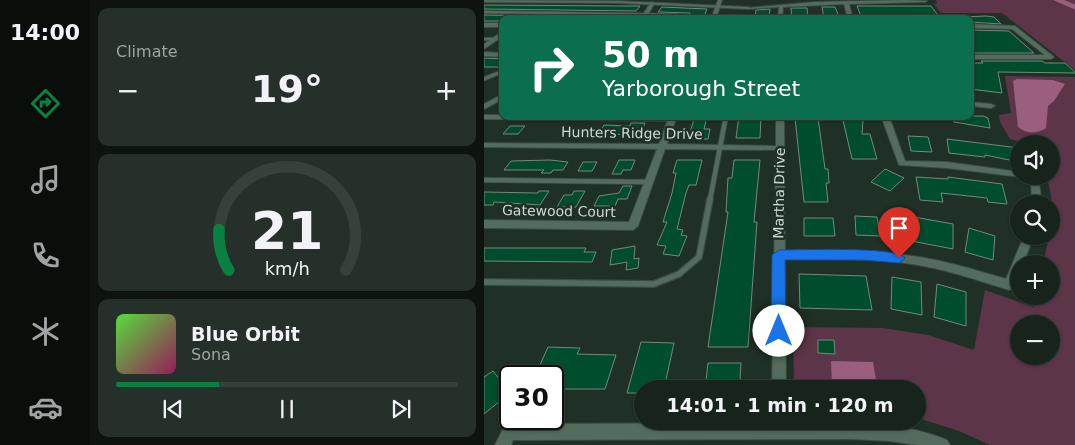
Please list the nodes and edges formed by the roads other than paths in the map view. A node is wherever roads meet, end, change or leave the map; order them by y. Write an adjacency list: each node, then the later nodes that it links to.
1 (507, 0): 3 (street); 4 (street)
2 (720, 0): 10 (street)
3 (484, 1)
4 (563, 1): 5 (street)
5 (619, 1): 7 (street)
6 (926, 1): 8 (street)
7 (653, 3): 10 (street); 12 (street)
8 (846, 3): 9 (street); 16 (street)
9 (780, 7): 10 (street); 15 (street)
10 (717, 8): 14 (street)
11 (484, 12): 12 (lane)
12 (646, 13): 13 (lane)
13 (678, 15)
14 (714, 15)
15 (780, 15)
16 (850, 15)
17 (484, 25): 18 (street)
18 (499, 25)
19 (974, 26): 27 (street)
20 (499, 36): 22 (street)
21 (484, 39): 22 (lane)
22 (495, 39): 23 (lane); 24 (street)
23 (499, 39)
24 (484, 47)
25 (484, 54): 26 (street)
26 (499, 55)
27 (974, 57)
28 (499, 73): 29 (lane)
29 (484, 79)
30 (499, 98): 33 (street)
31 (974, 104): 32 (street)
32 (991, 106)
33 (484, 107)
34 (484, 117): 35 (lane)
35 (499, 117)
36 (672, 120): 41 (street)
37 (725, 120): 42 (lane)
38 (780, 120): 43 (street, Martha Drive)
39 (886, 120): 44 (street)
40 (484, 145): 41 (street, Hunters Ridge Drive)
41 (662, 147): 42 (street, Hunters Ridge Drive); 46 (street)
42 (720, 148): 43 (street, Hunters Ridge Drive); 50 (lane)
43 (780, 148): 49 (street, Martha Drive)
44 (1010, 174)
45 (484, 180): 46 (lane)
46 (649, 182): 47 (street, Gatewood Court)
47 (484, 224)
48 (1025, 245): 49 (street)
49 (779, 255): 51 (street, Martha Drive)
50 (484, 282)
51 (779, 380)
52 (634, 429): 54 (street)
53 (838, 430): 55 (street)
54 (503, 445)
55 (942, 445)

